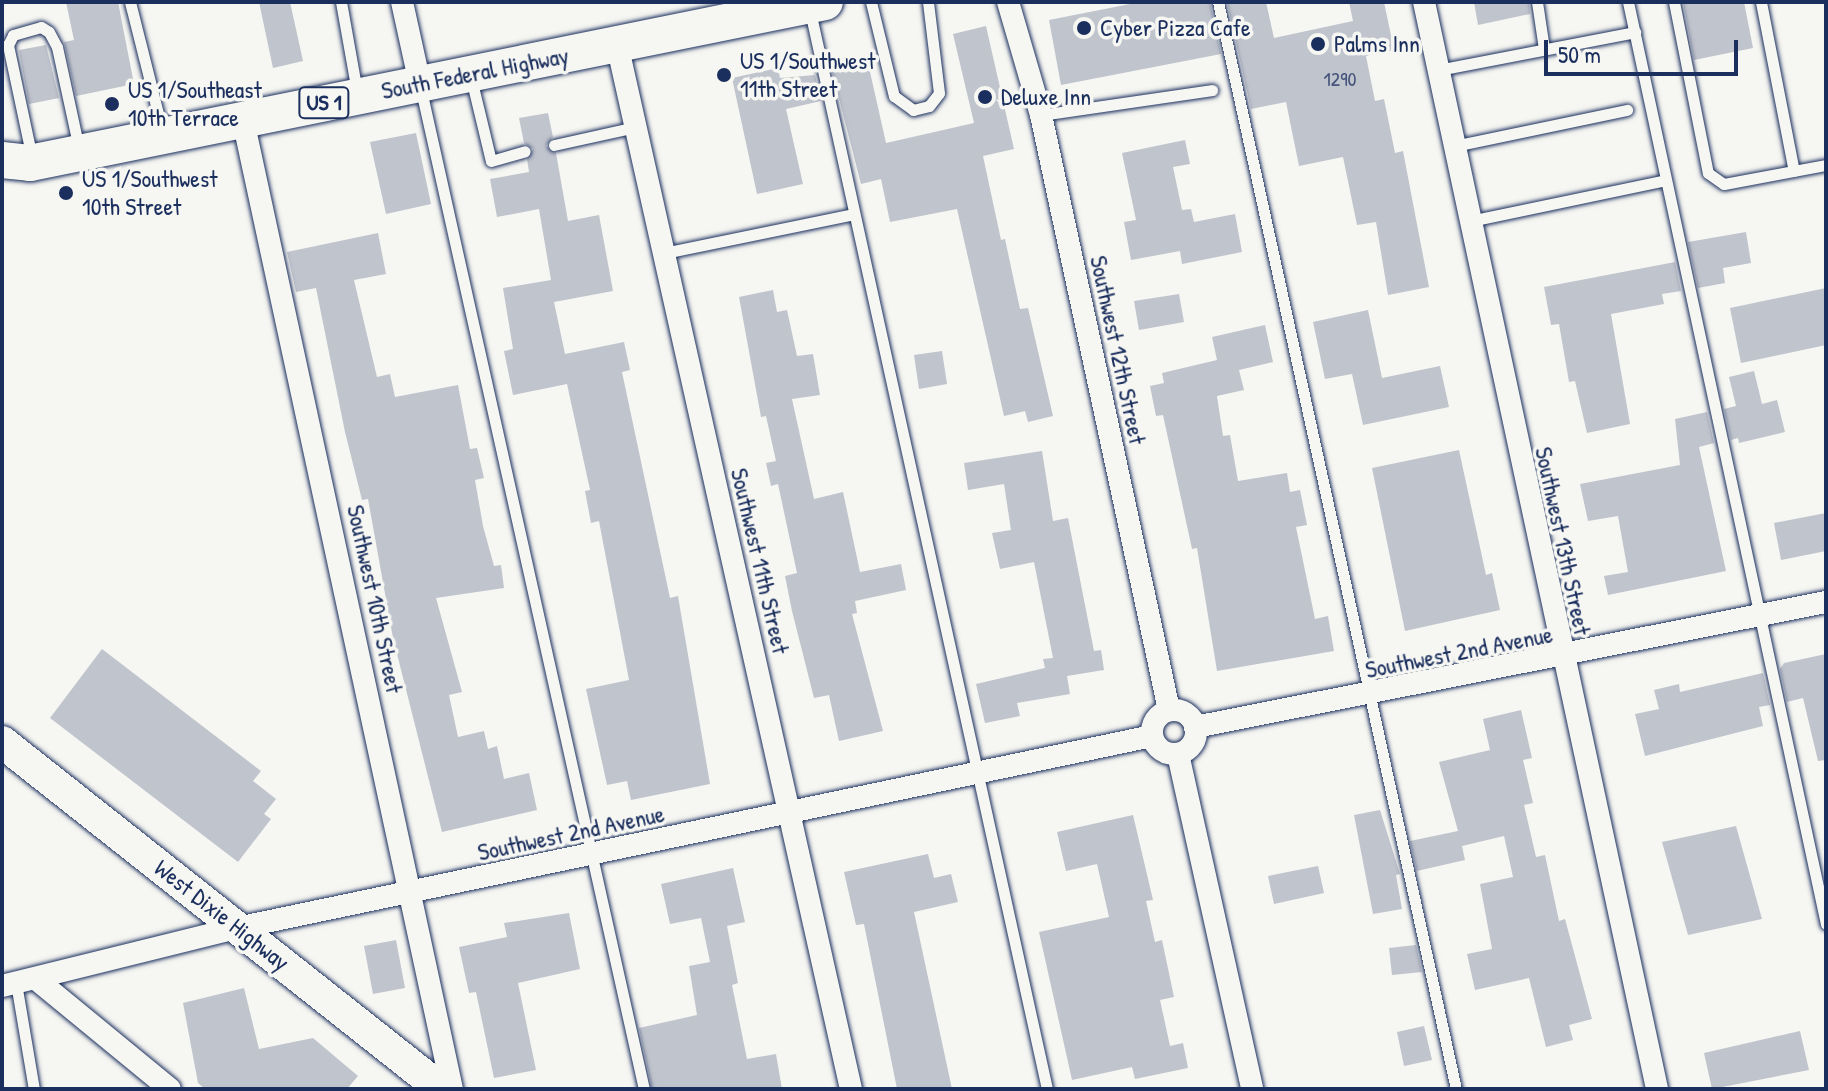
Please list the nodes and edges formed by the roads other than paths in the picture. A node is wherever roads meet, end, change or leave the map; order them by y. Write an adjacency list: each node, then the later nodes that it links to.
1 (130, 2): 26 (lane)
2 (341, 2): 21 (lane)
3 (402, 2): 19 (street)
4 (871, 2): 5 (lane)
5 (928, 2)
6 (1008, 2): 23 (street, Southwest 12th Street)
7 (1218, 2): 41 (lane)
8 (1424, 2): 17 (street, Southwest 13th Street)
9 (1537, 2): 16 (lane)
10 (1628, 2): 14 (lane)
11 (1674, 2): 33 (lane)
12 (1761, 2): 33 (lane)
13 (814, 3): 15 (main road, South Federal Highway / US 1); 35 (lane)
14 (1635, 32): 16 (lane); 34 (lane)
15 (617, 44): 18 (main road, South Federal Highway / US 1); 25 (street, Southwest 11th Street)
16 (1544, 49): 17 (lane)
17 (1438, 70): 28 (street, Southwest 13th Street)
18 (470, 74): 19 (main road, South Federal Highway / US 1); 29 (lane)
19 (420, 84): 21 (main road, South Federal Highway / US 1); 49 (lane)
20 (1212, 90): 23 (lane)
21 (358, 96): 24 (main road, South Federal Highway / US 1)
22 (1627, 110): 28 (lane)
23 (1041, 115): 42 (street, Southwest 12th Street)
24 (243, 120): 26 (main road, South Federal Highway / US 1); 50 (street, Southwest 10th Street)
25 (636, 127): 27 (lane); 37 (street, Southwest 11th Street)
26 (164, 136): 30 (main road, South Federal Highway / US 1)
27 (554, 145)
28 (1454, 146): 36 (street, Southwest 13th Street)
29 (525, 151)
30 (80, 154): 32 (main road, South Federal Highway / US 1); 32 (lane)
31 (1826, 165): 33 (lane)
32 (17, 167)
33 (1794, 171)
34 (1666, 180): 36 (lane); 39 (lane)
35 (854, 214): 37 (lane); 47 (lane)
36 (1470, 221): 40 (street, Southwest 13th Street)
37 (664, 253): 48 (street, Southwest 11th Street)
38 (1826, 602): 39 (street, Southwest 2nd Avenue)
39 (1759, 616): 40 (street, Southwest 2nd Avenue); 51 (lane)
40 (1561, 658): 41 (street, Southwest 2nd Avenue); 63 (street, Southwest 13th Street)
41 (1370, 696): 43 (street, Southwest 2nd Avenue); 62 (lane)
42 (1169, 710): 43 (street); 44 (street)
43 (1195, 727): 46 (street)
44 (1152, 736): 46 (street); 47 (street, Southwest 2nd Avenue)
45 (2, 742): 52 (main road, West Dixie Highway)
46 (1178, 754): 61 (street)
47 (978, 776): 48 (street, Southwest 2nd Avenue); 60 (lane)
48 (790, 814): 49 (street, Southwest 2nd Avenue); 59 (street, Southwest 11th Street)
49 (591, 855): 50 (street, Southwest 2nd Avenue); 58 (lane)
50 (412, 892): 52 (street, Southwest 2nd Avenue); 57 (street, Southwest 10th Street)
51 (1826, 924)
52 (237, 928): 53 (street, Southwest 2nd Avenue); 56 (main road, West Dixie Highway)
53 (18, 983): 54 (lane); 55 (street)
54 (34, 1089)
55 (170, 1089)
56 (441, 1089)
57 (452, 1089)
58 (644, 1089)
59 (851, 1089)
60 (1047, 1089)
61 (1252, 1089)
62 (1456, 1089)
63 (1657, 1089)

